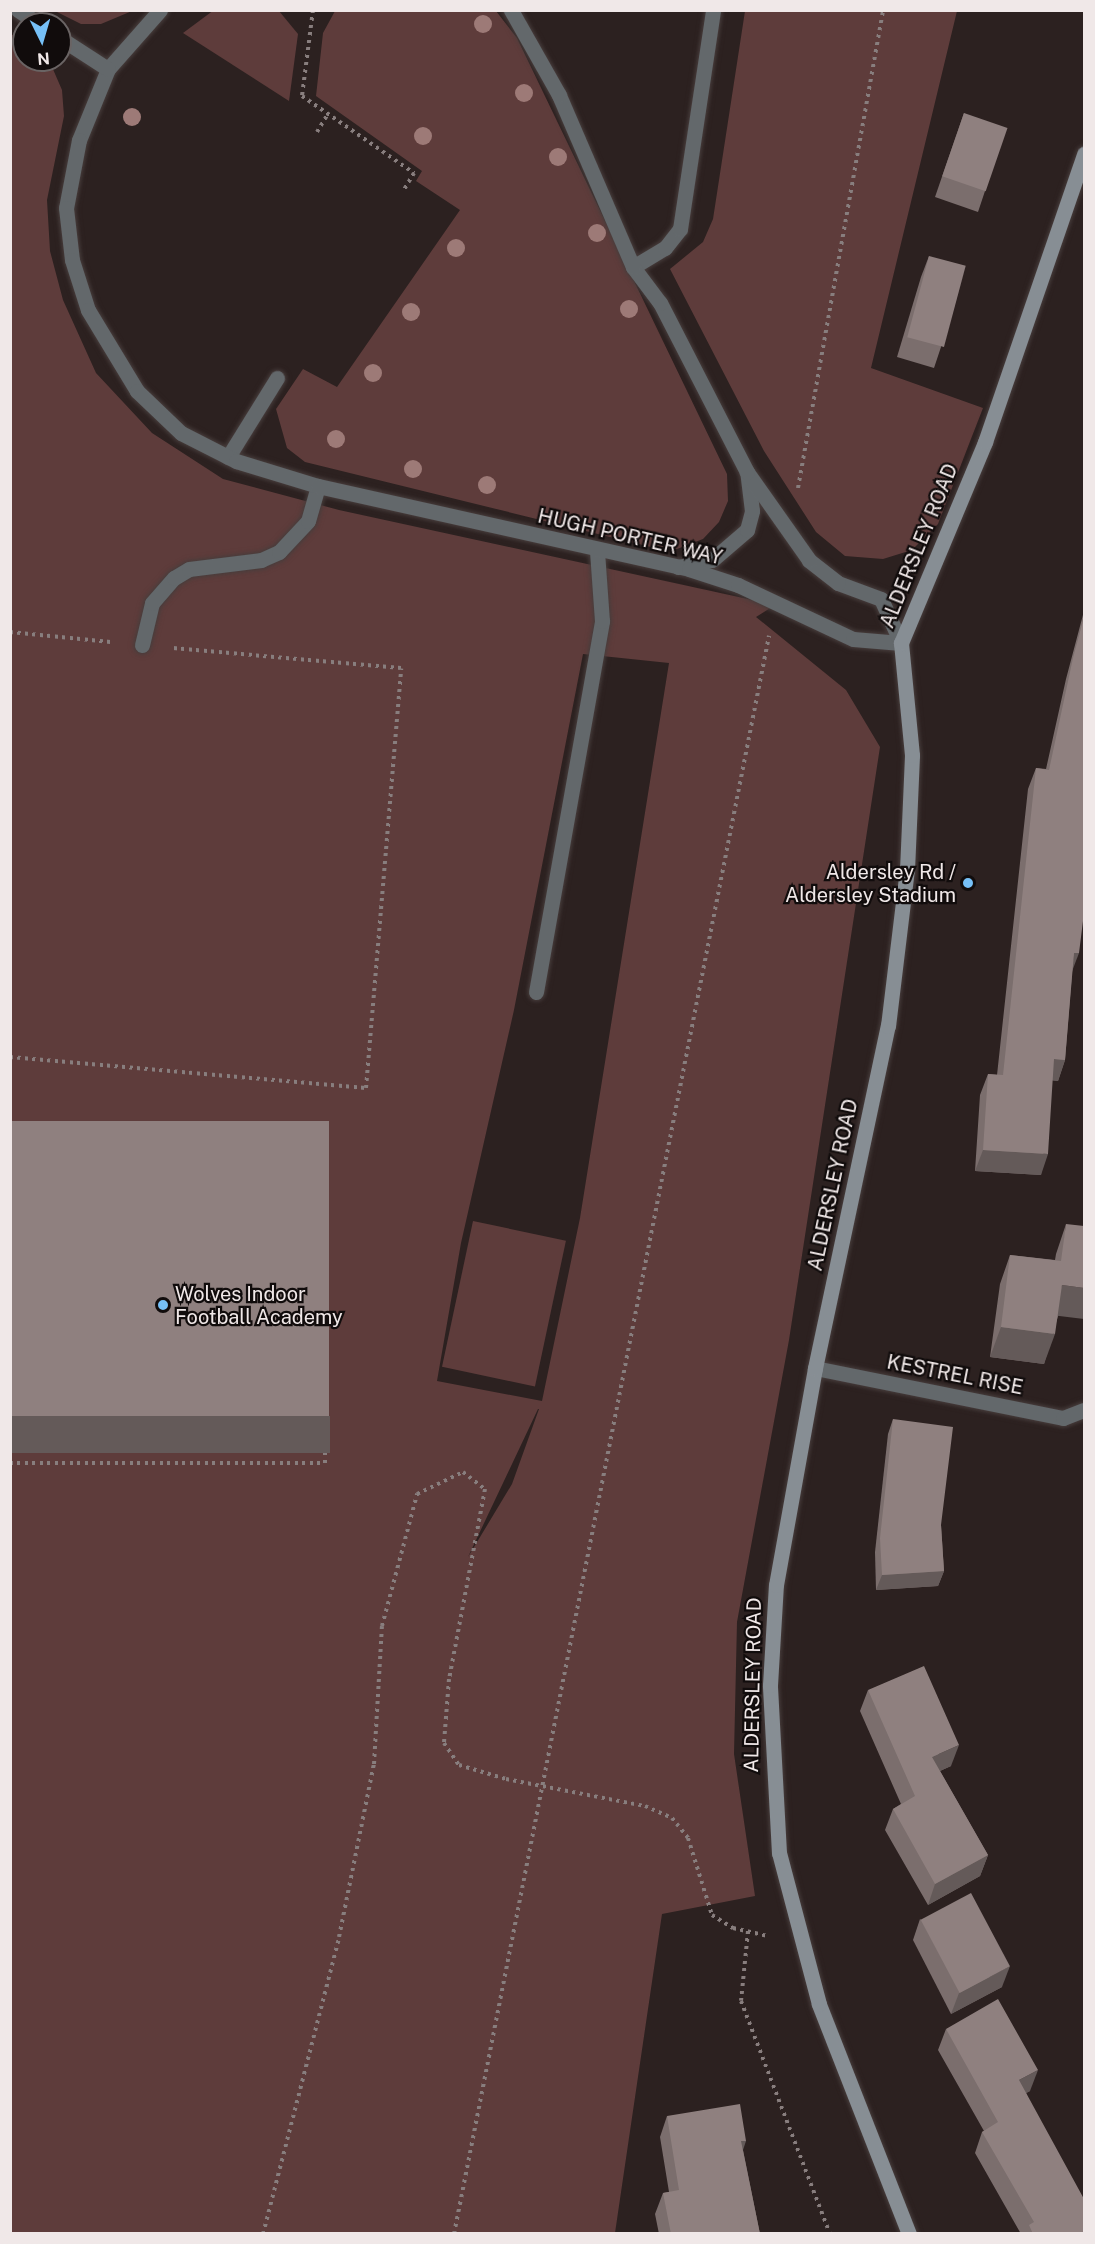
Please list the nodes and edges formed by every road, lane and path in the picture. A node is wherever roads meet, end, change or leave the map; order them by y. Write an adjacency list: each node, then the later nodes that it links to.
1 (160, 10): 7 (street, HUGH PORTER WAY)
2 (313, 10): 8 (path)
3 (511, 10): 12 (street)
4 (713, 10): 12 (street)
5 (883, 10): 17 (path)
6 (72, 46): 7 (street)
7 (108, 69): 14 (street, HUGH PORTER WAY)
8 (328, 114): 9 (path); 11 (path)
9 (317, 132)
10 (1084, 154): 22 (street, ALDERSLEY ROAD)
11 (403, 191)
12 (633, 267): 15 (street)
13 (277, 378): 14 (street)
14 (228, 457): 16 (street, HUGH PORTER WAY)
15 (747, 472): 17 (street); 19 (street)
16 (318, 486): 18 (street, HUGH PORTER WAY); 23 (street)
17 (789, 539): 22 (street)
18 (597, 552): 19 (street, HUGH PORTER WAY); 24 (street)
19 (678, 567): 20 (street, HUGH PORTER WAY)
20 (775, 606): 22 (street, HUGH PORTER WAY); 33 (path)
21 (10, 632): 23 (path)
22 (901, 643): 26 (street, ALDERSLEY ROAD)
23 (142, 645): 25 (path)
24 (536, 992)
25 (10, 1057)
26 (815, 1368): 27 (street, KESTREL RISE); 31 (street, ALDERSLEY ROAD)
27 (1084, 1410)
28 (325, 1416): 29 (path)
29 (10, 1463)
30 (748, 1931): 31 (path); 32 (path, bridge); 34 (path)
31 (799, 1943): 35 (street, ALDERSLEY ROAD)
32 (262, 2234)
33 (454, 2234)
34 (830, 2234)
35 (909, 2234)

